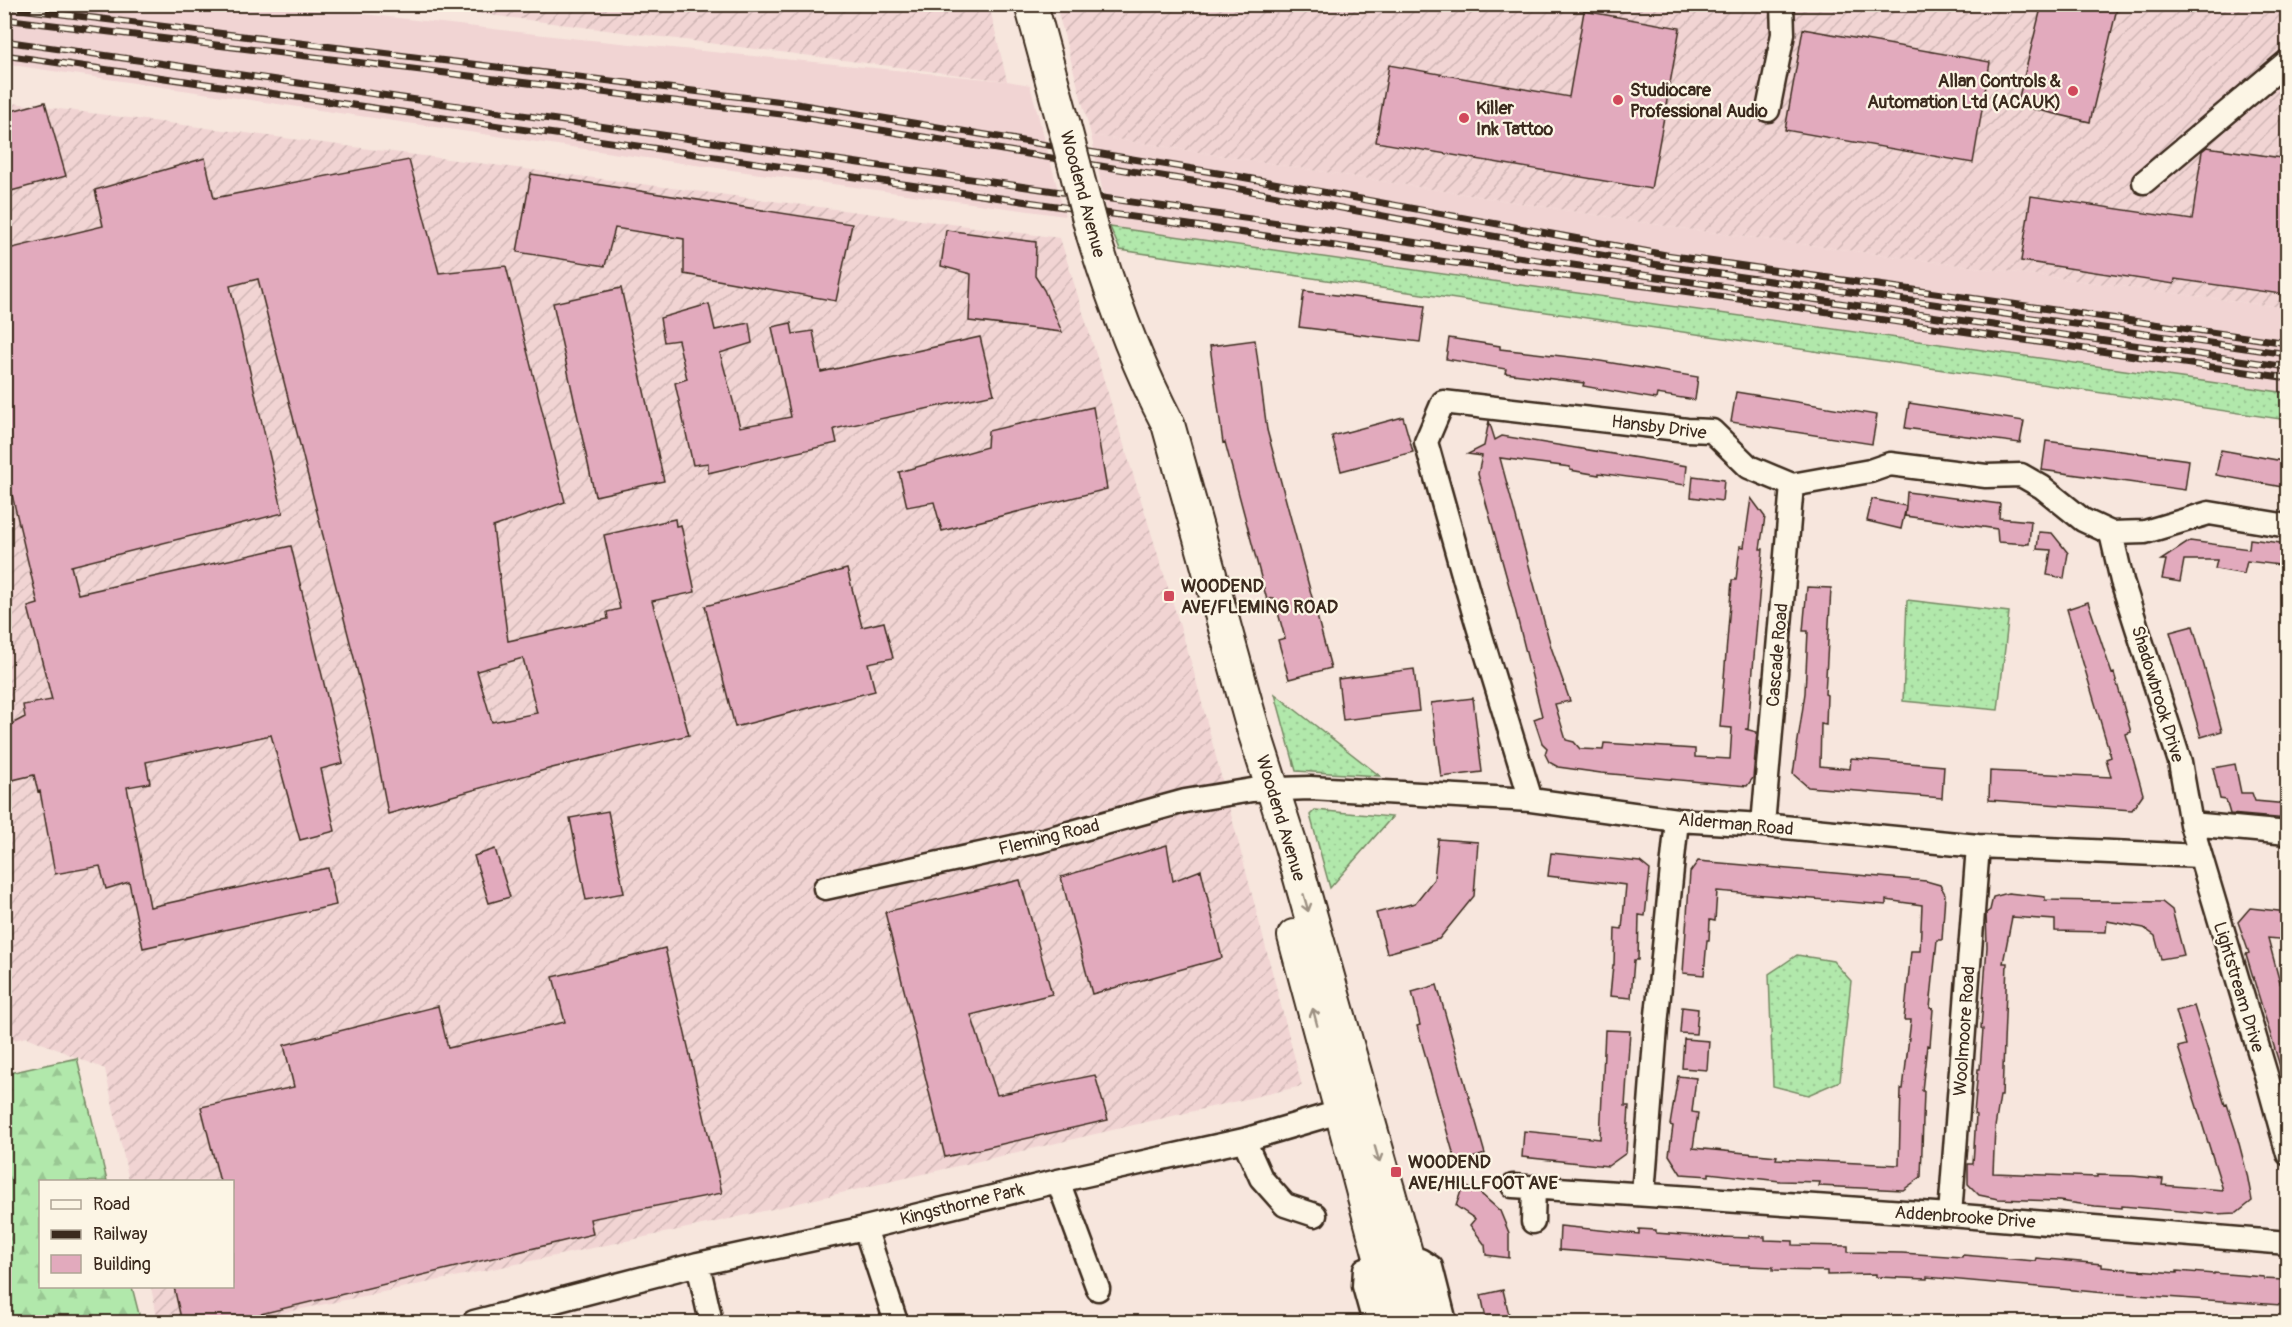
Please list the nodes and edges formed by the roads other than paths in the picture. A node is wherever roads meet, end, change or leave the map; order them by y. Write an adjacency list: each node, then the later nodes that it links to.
1 (1031, 4): 9 (street, Woodend Avenue, bridge)
2 (1782, 4): 4 (street)
3 (2288, 61): 5 (street)
4 (1768, 110)
5 (2144, 182)
6 (1792, 485): 8 (street); 10 (street, Hansby Drive); 13 (street, Cascade Road)
7 (2288, 526): 8 (street)
8 (2111, 533): 12 (street, Shadowbrook Drive)
9 (1262, 790): 10 (street, Alderman Road); 17 (street, Fleming Road); 18 (street, Woodend Avenue)
10 (1531, 800): 11 (street, Alderman Road)
11 (1677, 820): 13 (street, Alderman Road); 22 (street)
12 (2190, 824): 14 (street); 16 (street, Shadowbrook Drive)
13 (1763, 825): 15 (street, Alderman Road)
14 (2288, 833)
15 (1978, 846): 16 (street, Alderman Road); 24 (street, Woolmoore Road)
16 (2200, 856): 20 (street, Lightstream Drive)
17 (825, 888)
18 (1351, 1108): 19 (street, Kingsthorne Park); 28 (street, Woodend Avenue)
19 (1244, 1140): 21 (street, Kingsthorne Park); 23 (street)
20 (2288, 1154)
21 (1058, 1181): 26 (street, Kingsthorne Park); 30 (street)
22 (1643, 1194): 24 (street, Addenbrooke Drive); 25 (street, Addenbrooke Drive)
23 (1315, 1215)
24 (1950, 1215): 27 (street, Addenbrooke Drive)
25 (1533, 1222)
26 (865, 1228): 29 (street, Kingsthorne Park); 33 (street)
27 (2288, 1243)
28 (1395, 1262): 34 (street); 35 (street, Woodend Avenue); 36 (street, Woodend Avenue); 37 (street)
29 (698, 1264): 31 (street, Kingsthorne Park); 32 (street)
30 (1098, 1289)
31 (474, 1323)
32 (711, 1323)
33 (896, 1323)
34 (1374, 1323)
35 (1395, 1323)
36 (1423, 1323)
37 (1445, 1323)

